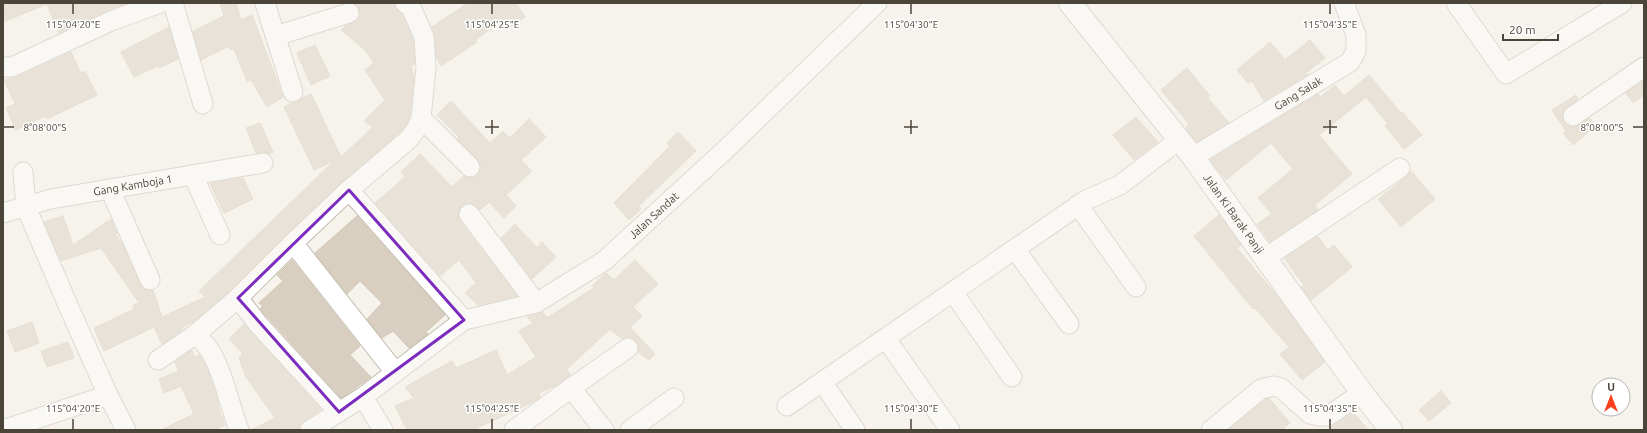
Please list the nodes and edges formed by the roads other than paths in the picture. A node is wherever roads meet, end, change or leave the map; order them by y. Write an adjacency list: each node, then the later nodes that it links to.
1 (160, 3): 12 (street)
2 (173, 3): 15 (street)
3 (264, 3): 11 (street)
4 (877, 3): 39 (street, Jalan Sandat)
5 (1070, 3): 18 (street, Jalan Ki Barak Panji)
6 (1344, 3): 19 (street, Gang Salak)
7 (1457, 3): 8 (street)
8 (1622, 3)
9 (412, 4): 17 (street)
10 (349, 13): 11 (street)
11 (276, 36): 14 (street)
12 (3, 67)
13 (1644, 67): 16 (street)
14 (293, 92)
15 (202, 104)
16 (1573, 116)
17 (421, 118): 21 (street); 26 (street)
18 (1179, 140): 19 (street, Jalan Ki Barak Panji); 27 (street)
19 (1193, 157): 34 (street, Jalan Ki Barak Panji)
20 (263, 163): 24 (street, Gang Kamboja 1)
21 (470, 167)
22 (1400, 168): 34 (street)
23 (23, 172): 28 (street)
24 (193, 175): 25 (street, Gang Kamboja 1); 31 (street)
25 (110, 189): 28 (street, Gang Kamboja 1); 35 (street)
26 (349, 190): 32 (street); 40 (street)
27 (1078, 205): 33 (street); 36 (street)
28 (26, 207): 29 (street, Gang Kamboja 1); 51 (street)
29 (3, 214)
30 (469, 214): 39 (street)
31 (220, 235)
32 (293, 243): 38 (street); 46 (street)
33 (1015, 249): 37 (street); 41 (street)
34 (1265, 258): 50 (street, Jalan Ki Barak Panji)
35 (150, 280)
36 (1136, 287)
37 (953, 292): 43 (street); 47 (street)
38 (238, 298): 42 (street); 55 (street)
39 (536, 303): 40 (street, Jalan Sandat)
40 (464, 320): 46 (street, Jalan Sandat)
41 (1069, 324)
42 (196, 334): 45 (street); 58 (street)
43 (886, 339): 48 (street); 65 (street)
44 (628, 348): 49 (street)
45 (158, 360)
46 (395, 372): 52 (street, Jalan Sandat)
47 (1012, 377)
48 (823, 383): 54 (street); 64 (street)
49 (571, 388): 61 (street); 62 (street)
50 (1362, 393): 66 (street); 67 (street, Jalan Ki Barak Panji)
51 (108, 395): 56 (street); 57 (street)
52 (363, 397): 55 (street, Jalan Sandat); 60 (street)
53 (674, 398): 63 (street)
54 (787, 406)
55 (339, 412): 59 (street, Jalan Sandat)
56 (3, 430)
57 (126, 430)
58 (239, 430)
59 (310, 430)
60 (383, 430)
61 (514, 430)
62 (604, 430)
63 (630, 430)
64 (855, 430)
65 (950, 430)
66 (1211, 430)
67 (1391, 430)

